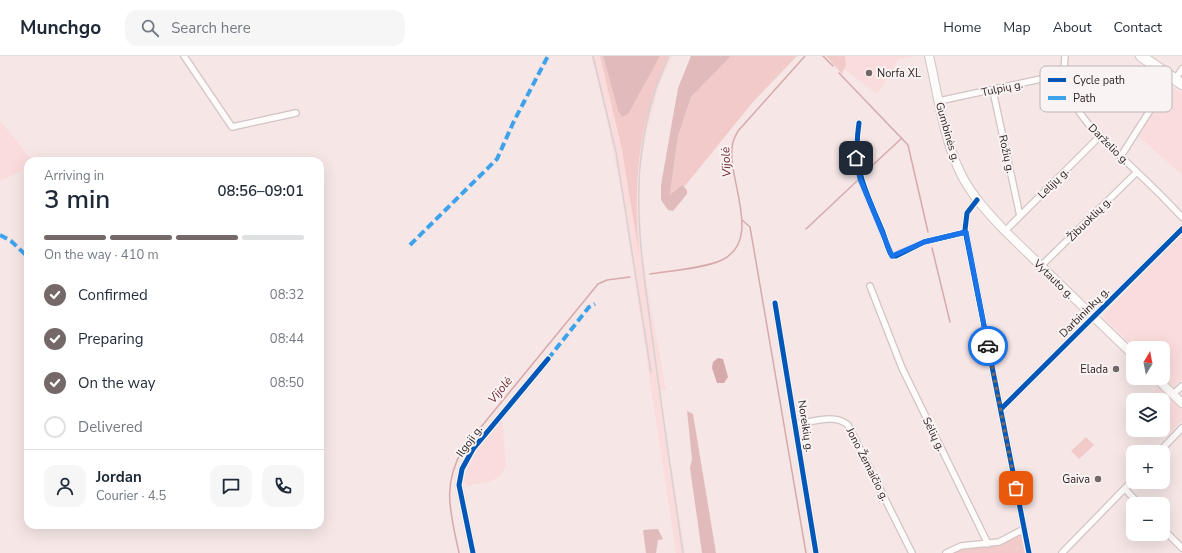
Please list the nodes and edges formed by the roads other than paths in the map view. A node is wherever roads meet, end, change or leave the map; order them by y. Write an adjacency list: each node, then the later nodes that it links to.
1 (184, 56): 14 (street)
2 (929, 56): 11 (main road, Gumbinės g.)
3 (1065, 56): 5 (street, Darželio g.)
4 (1141, 56): 6 (highway)
5 (1064, 66)
6 (1156, 66)
7 (1182, 69): 9 (street)
8 (1040, 80): 10 (street, Tulpių g.)
9 (1178, 81)
10 (994, 91): 11 (street, Tulpių g.); 20 (street, Rožių g.)
11 (939, 101): 19 (main road, Gumbinės g.)
12 (1079, 112): 16 (street, Darželio g.)
13 (1149, 112): 17 (street)
14 (296, 113)
15 (859, 123): 24 (street)
16 (1100, 136): 17 (street, Darželio g.); 20 (street, Lelijų g.)
17 (1121, 156): 18 (street, Darželio g.)
18 (1137, 172): 21 (street, Darželio g.); 25 (street, Žibuoklių g.)
19 (977, 200): 23 (main road, Vytauto g.); 24 (street)
20 (1020, 216): 23 (street, Lelijų g.)
21 (1182, 217)
22 (1182, 229): 28 (street, Darbininkų g.)
23 (1005, 231): 25 (main road, Vytauto g.)
24 (966, 232): 35 (street)
25 (1041, 266): 28 (main road, Vytauto g.)
26 (870, 286): 43 (street, Sėlių g.)
27 (775, 302): 36 (street, Noreikių g.)
28 (1093, 317): 29 (main road, Vytauto g.); 35 (street, Darbininkų g.)
29 (1126, 349)
30 (548, 359): 45 (street, Ilgoji g.)
31 (1163, 385): 33 (main road)
32 (1182, 386): 33 (street)
33 (1173, 394): 34 (main road)
34 (1182, 403)
35 (1001, 409): 41 (street)
36 (796, 424): 46 (street, Noreikių g.); 47 (street, Jono Žemaičio g.)
37 (1182, 428): 38 (street)
38 (1166, 445)
39 (1125, 489): 40 (street); 50 (street)
40 (1132, 497)
41 (1024, 528): 43 (street); 49 (street)
42 (1170, 536): 44 (street)
43 (988, 544): 48 (street)
44 (1182, 548)
45 (473, 553)
46 (816, 553)
47 (912, 553)
48 (946, 553)
49 (1029, 553)
50 (1062, 553)

